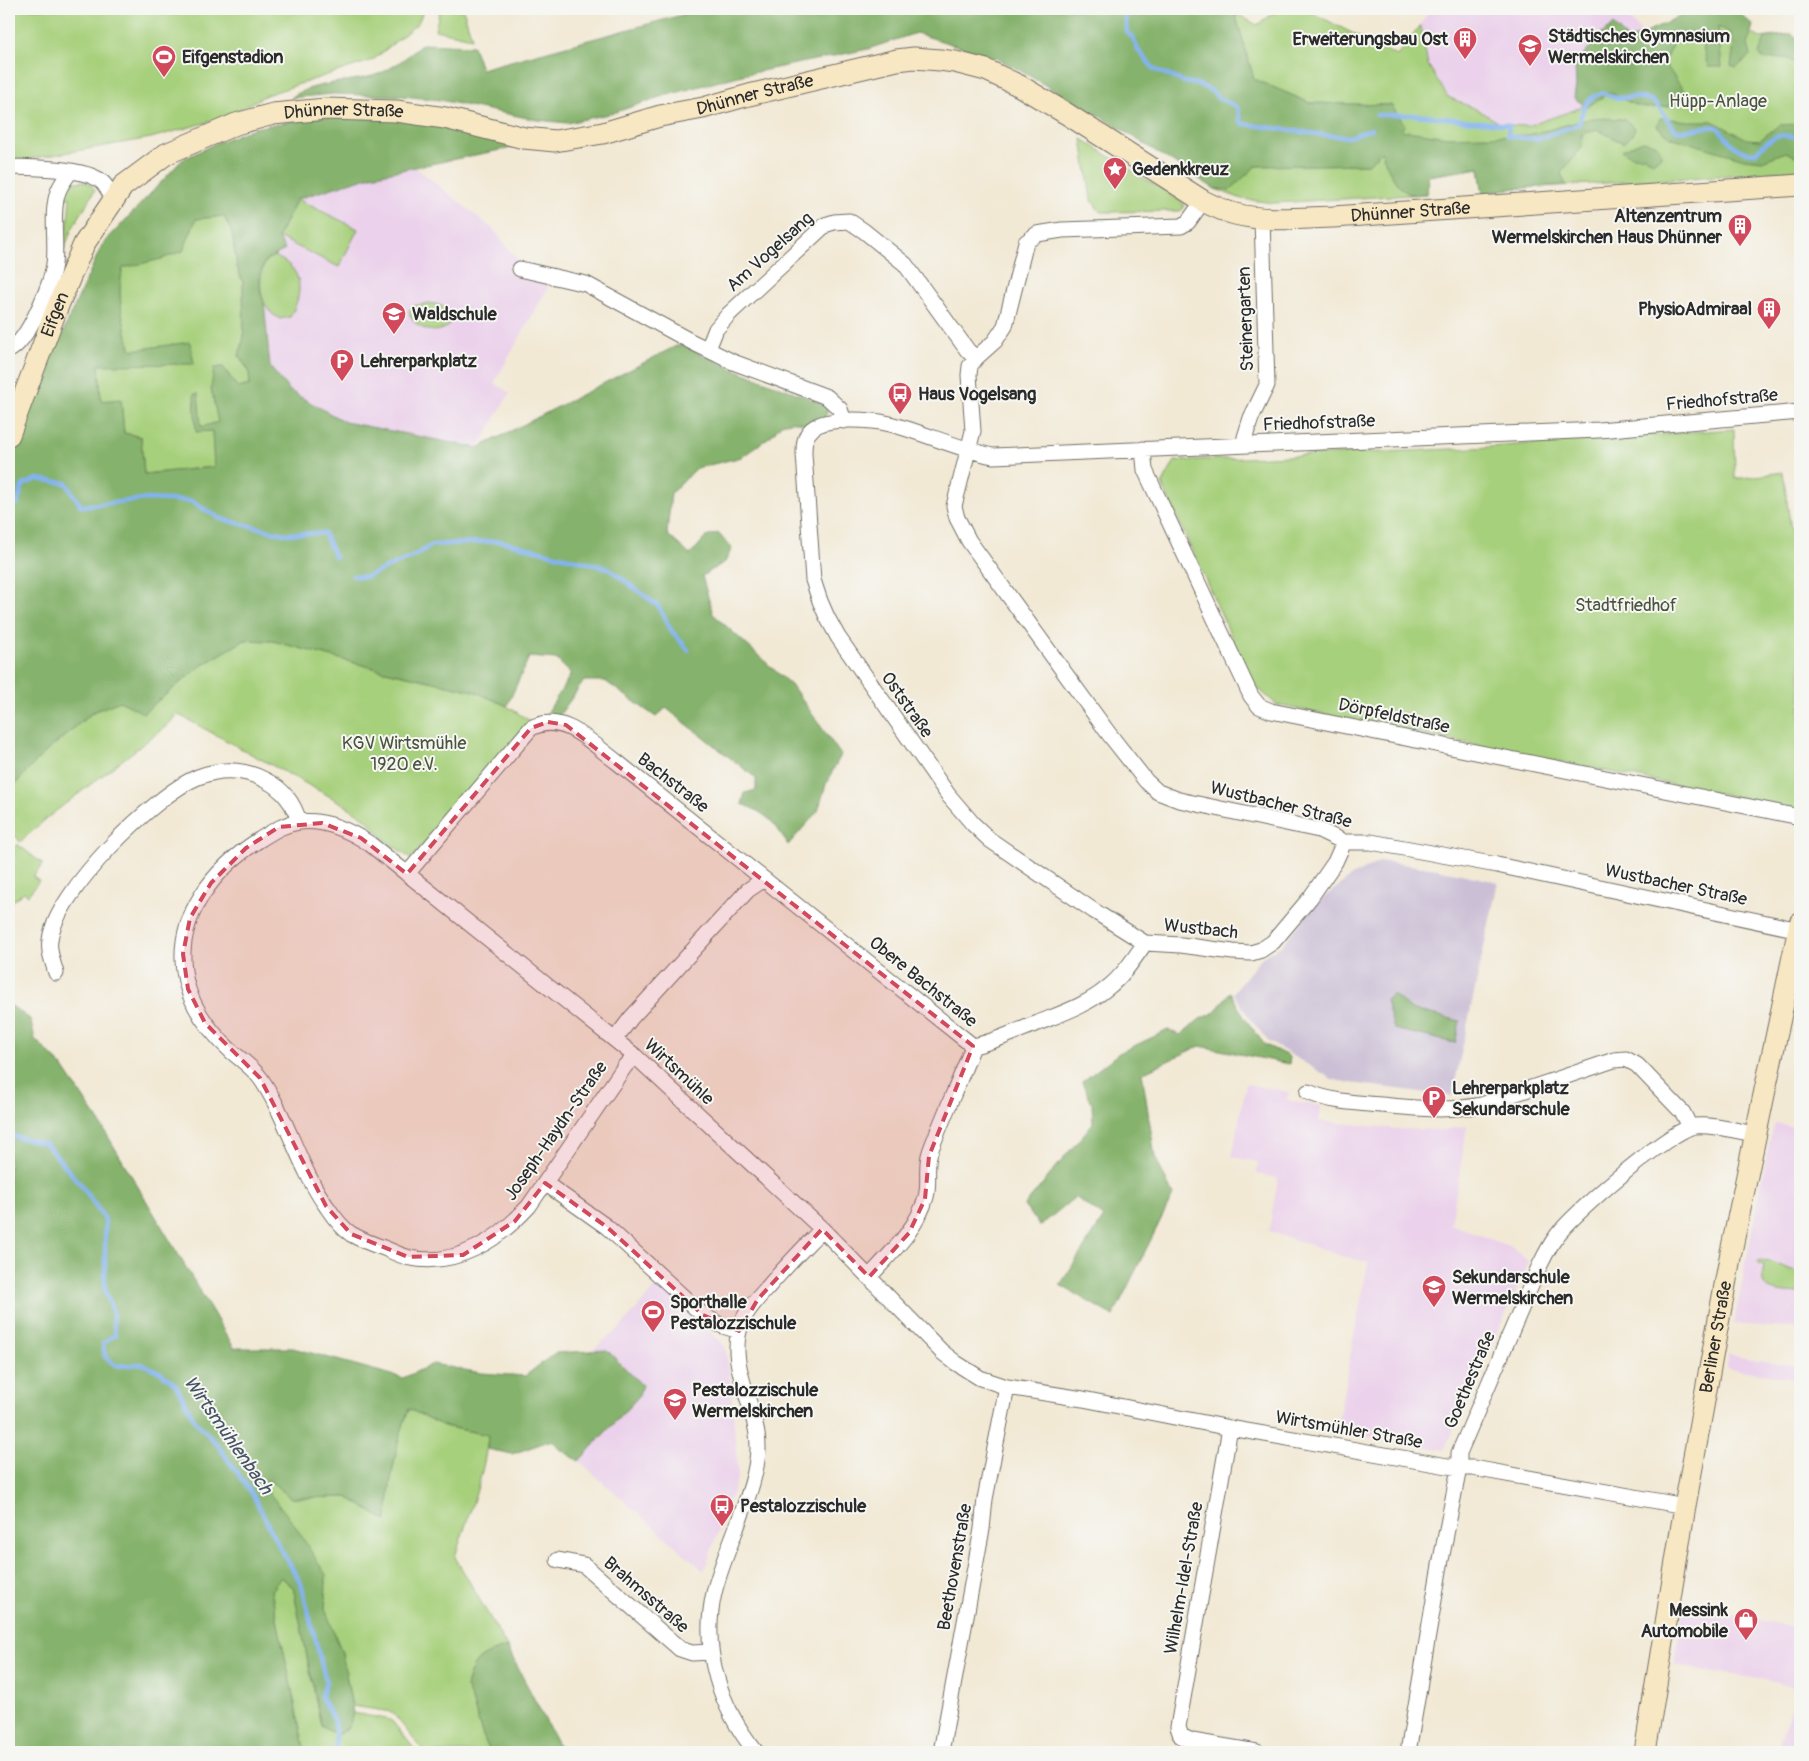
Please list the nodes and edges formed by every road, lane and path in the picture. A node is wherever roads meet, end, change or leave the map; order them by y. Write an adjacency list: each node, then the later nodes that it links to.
1 (273, 114): 5 (main road, Eifgen); 6 (main road, Dhünner Straße)
2 (9, 166): 3 (street)
3 (70, 172): 5 (street); 10 (street, Eifgen)
4 (1800, 185): 7 (main road, Dhünner Straße)
5 (115, 201): 14 (main road, Eifgen)
6 (1203, 201): 7 (main road, Dhünner Straße); 11 (street)
7 (1262, 218): 15 (street, Steinergarten)
8 (520, 269): 9 (street)
9 (708, 349): 11 (street, Am Vogelsang); 13 (street)
10 (9, 350)
11 (976, 358): 17 (street, Wustbacher Straße)
12 (1800, 412): 15 (street, Friedhofstraße)
13 (844, 421): 17 (street, Friedhofstraße); 24 (street, Oststraße)
14 (9, 435)
15 (1244, 444): 16 (street, Friedhofstraße)
16 (1143, 448): 17 (street, Friedhofstraße); 18 (street, Dörpfeldstraße)
17 (968, 450): 20 (street, Wustbacher Straße)
18 (1800, 817)
19 (299, 822): 21 (street, Wirtsmühle); 25 (street); 32 (street, Joseph-Haydn-Straße)
20 (1344, 842): 23 (street, Wustbacher Straße); 24 (street, Wustbach)
21 (407, 874): 22 (street, Bachstraße); 26 (street, Wirtsmühle)
22 (763, 880): 26 (street); 27 (street, Obere Bachstraße)
23 (1800, 928): 31 (main road, Berliner Straße)
24 (1145, 943): 27 (street, Wustbach)
25 (56, 973)
26 (615, 1039): 28 (street, Wirtsmühle)
27 (973, 1046): 34 (street, Obere Bachstraße)
28 (635, 1056): 32 (street, Joseph-Haydn-Straße); 33 (street, Wirtsmühle)
29 (1308, 1092): 30 (street)
30 (1690, 1127): 31 (street); 38 (street, Goethestraße)
31 (1755, 1134): 39 (main road, Berliner Straße)
32 (545, 1183): 35 (street)
33 (822, 1229): 34 (street, Wirtsmühle); 35 (street)
34 (869, 1277): 36 (street, Wirtsmühle)
35 (739, 1331): 41 (street)
36 (1006, 1387): 37 (street, Wirtsmühler Straße); 43 (street, Beethovenstraße)
37 (1230, 1428): 38 (street, Wirtsmühler Straße); 44 (street, Wilhelm-Idel-Straße)
38 (1459, 1468): 39 (street, Wirtsmühler Straße); 45 (street, Goethestraße)
39 (1685, 1506): 46 (main road, Berliner Straße)
40 (558, 1560): 41 (street, Brahmsstraße)
41 (711, 1652): 42 (street)
42 (756, 1752)
43 (942, 1752)
44 (1257, 1752)
45 (1408, 1752)
46 (1645, 1752)

